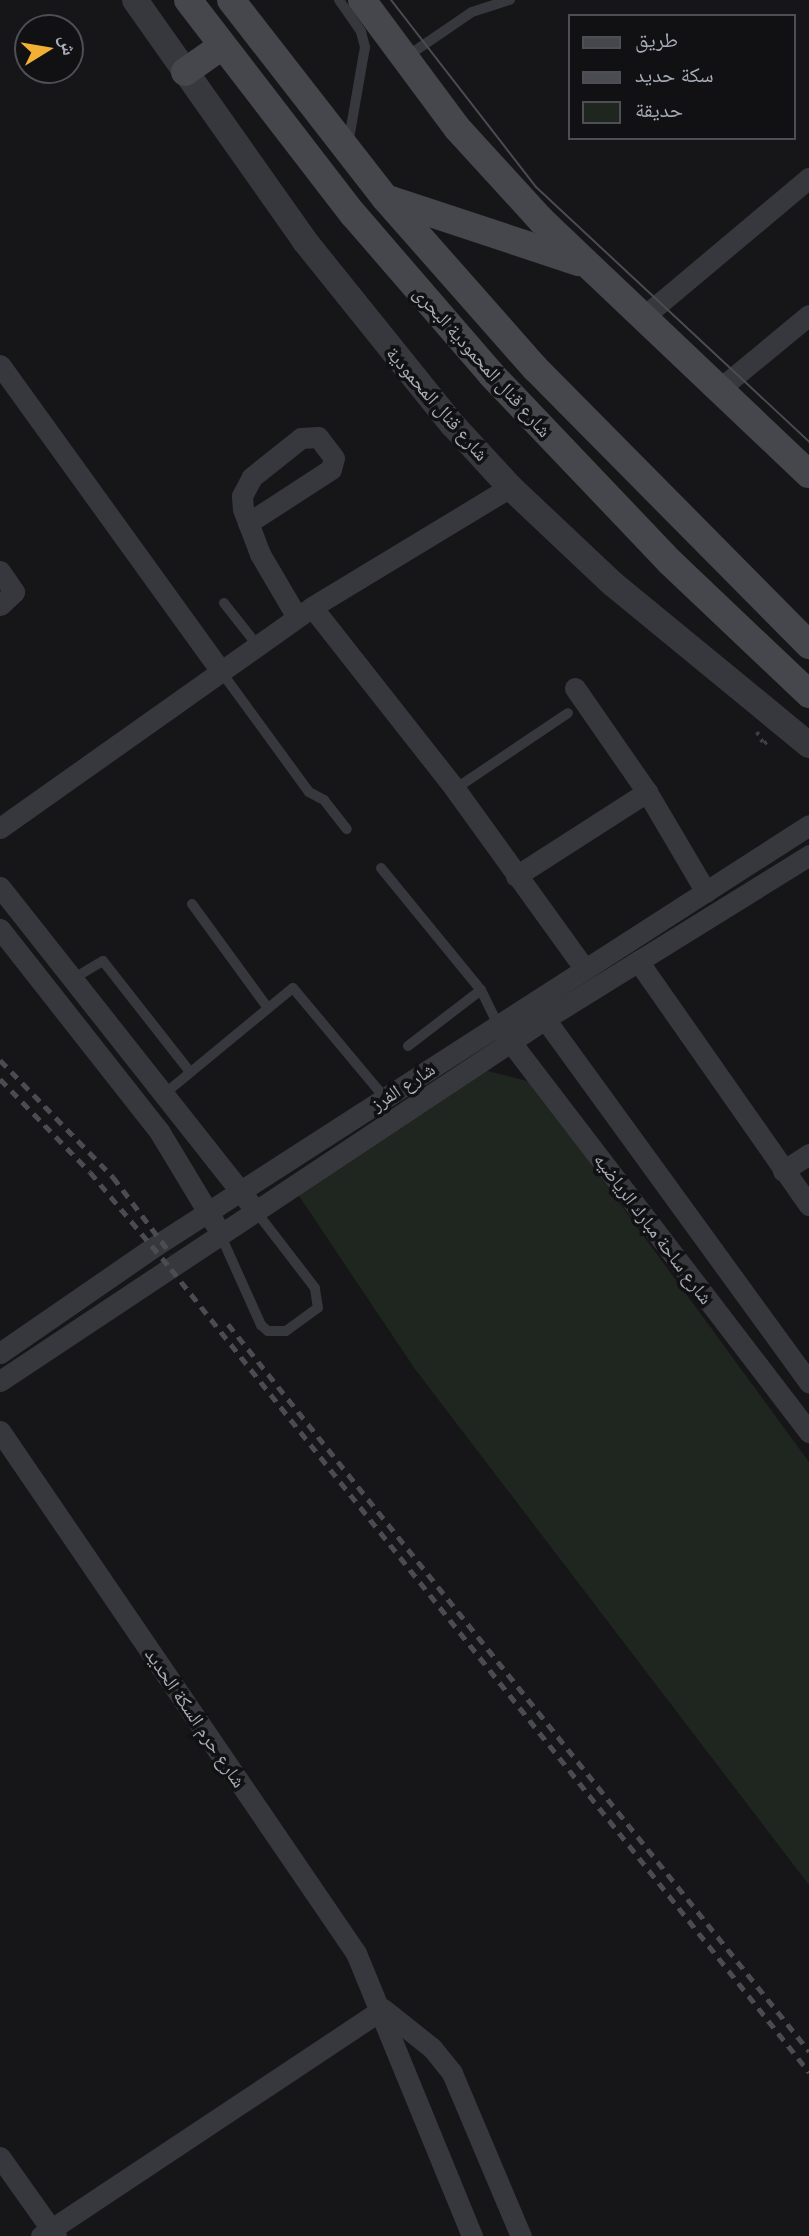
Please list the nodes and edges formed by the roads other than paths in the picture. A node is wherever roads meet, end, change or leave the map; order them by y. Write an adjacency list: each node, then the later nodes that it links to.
1 (135, 0): 10 (street, شارع قنال المحمودية)
2 (188, 0): 8 (main road, شارع قنال المحمودية البحرى)
3 (231, 0): 11 (main road, شارع قنال المحمودية البحرى)
4 (339, 0): 11 (lane)
5 (362, 0): 9 (main road)
6 (510, 0): 7 (lane)
7 (478, 4): 9 (lane)
8 (222, 46): 10 (main road); 30 (main road, شارع قنال المحمودية البحرى)
9 (403, 58): 14 (main road)
10 (185, 72): 20 (street, شارع قنال المحمودية)
11 (346, 150): 13 (main road, شارع قنال المحمودية البحرى)
12 (805, 190): 16 (street)
13 (385, 198): 14 (main road); 27 (main road, شارع قنال المحمودية البحرى)
14 (584, 264): 16 (main road)
15 (809, 315): 18 (street)
16 (642, 318): 18 (main road)
17 (0, 365): 28 (street)
18 (718, 390): 19 (main road)
19 (809, 474)
20 (510, 487): 25 (street); 32 (street, شارع قنال المحمودية)
21 (248, 523): 21 (street); 25 (street)
22 (0, 571): 24 (street)
23 (224, 603): 26 (lane)
24 (0, 605)
25 (305, 612): 26 (street); 33 (street)
26 (257, 645): 28 (street)
27 (809, 645)
28 (220, 670): 36 (street); 37 (lane)
29 (575, 688): 34 (street)
30 (809, 694)
31 (568, 713): 33 (lane)
32 (809, 745)
33 (455, 789): 40 (street)
34 (648, 792): 40 (street); 42 (street)
35 (809, 825): 42 (street, شارع الفرز)
36 (0, 828)
37 (347, 829)
38 (809, 855): 43 (street, شارع الفرز)
39 (381, 868): 49 (lane)
40 (516, 876): 47 (street)
41 (0, 887): 48 (street)
42 (714, 887): 43 (street); 47 (street, شارع الفرز)
43 (734, 900): 46 (street, شارع الفرز)
44 (192, 904): 51 (lane)
45 (0, 929): 60 (street)
46 (638, 961): 52 (street, شارع الفرز); 64 (street)
47 (585, 969): 50 (street, شارع الفرز)
48 (70, 981): 56 (lane); 57 (street)
49 (481, 990): 53 (lane); 55 (lane)
50 (533, 1002): 52 (street, شارع ساحة مبارك الرياضيه); 53 (street, شارع الفرز)
51 (267, 1007): 56 (lane); 58 (lane)
52 (545, 1019): 54 (street, شارع الفرز); 71 (street, شارع ساحة مبارك الرياضيه)
53 (498, 1025): 54 (street, شارع ساحة مبارك الرياضيه); 58 (street, شارع الفرز)
54 (511, 1043): 65 (street, شارع الفرز); 73 (street, شارع ساحة مبارك الرياضيه)
55 (408, 1046)
56 (190, 1072): 57 (lane)
57 (161, 1096): 59 (street)
58 (385, 1098): 65 (street, شارع الفرز)
59 (178, 1116): 60 (street); 61 (street)
60 (159, 1131): 63 (street)
61 (202, 1149): 63 (street); 65 (street)
62 (809, 1154): 64 (street)
63 (182, 1163): 67 (street)
64 (783, 1171): 66 (street)
65 (248, 1202): 67 (street, شارع الفرز); 68 (street, شارع الفرز); 68 (lane)
66 (809, 1205)
67 (209, 1210): 68 (street); 69 (street, شارع الفرز)
68 (220, 1236): 70 (street, شارع الفرز)
69 (0, 1353)
70 (0, 1381)
71 (809, 1383)
72 (0, 1431): 74 (street, شارع حرم السكة الحديد)
73 (809, 1432)
74 (383, 2009): 76 (street); 77 (street, شارع حرم السكة الحديد); 78 (street, شارع حرم السكة الحديد)
75 (0, 2157): 76 (street)
76 (49, 2234)
77 (472, 2236)
78 (521, 2236)

